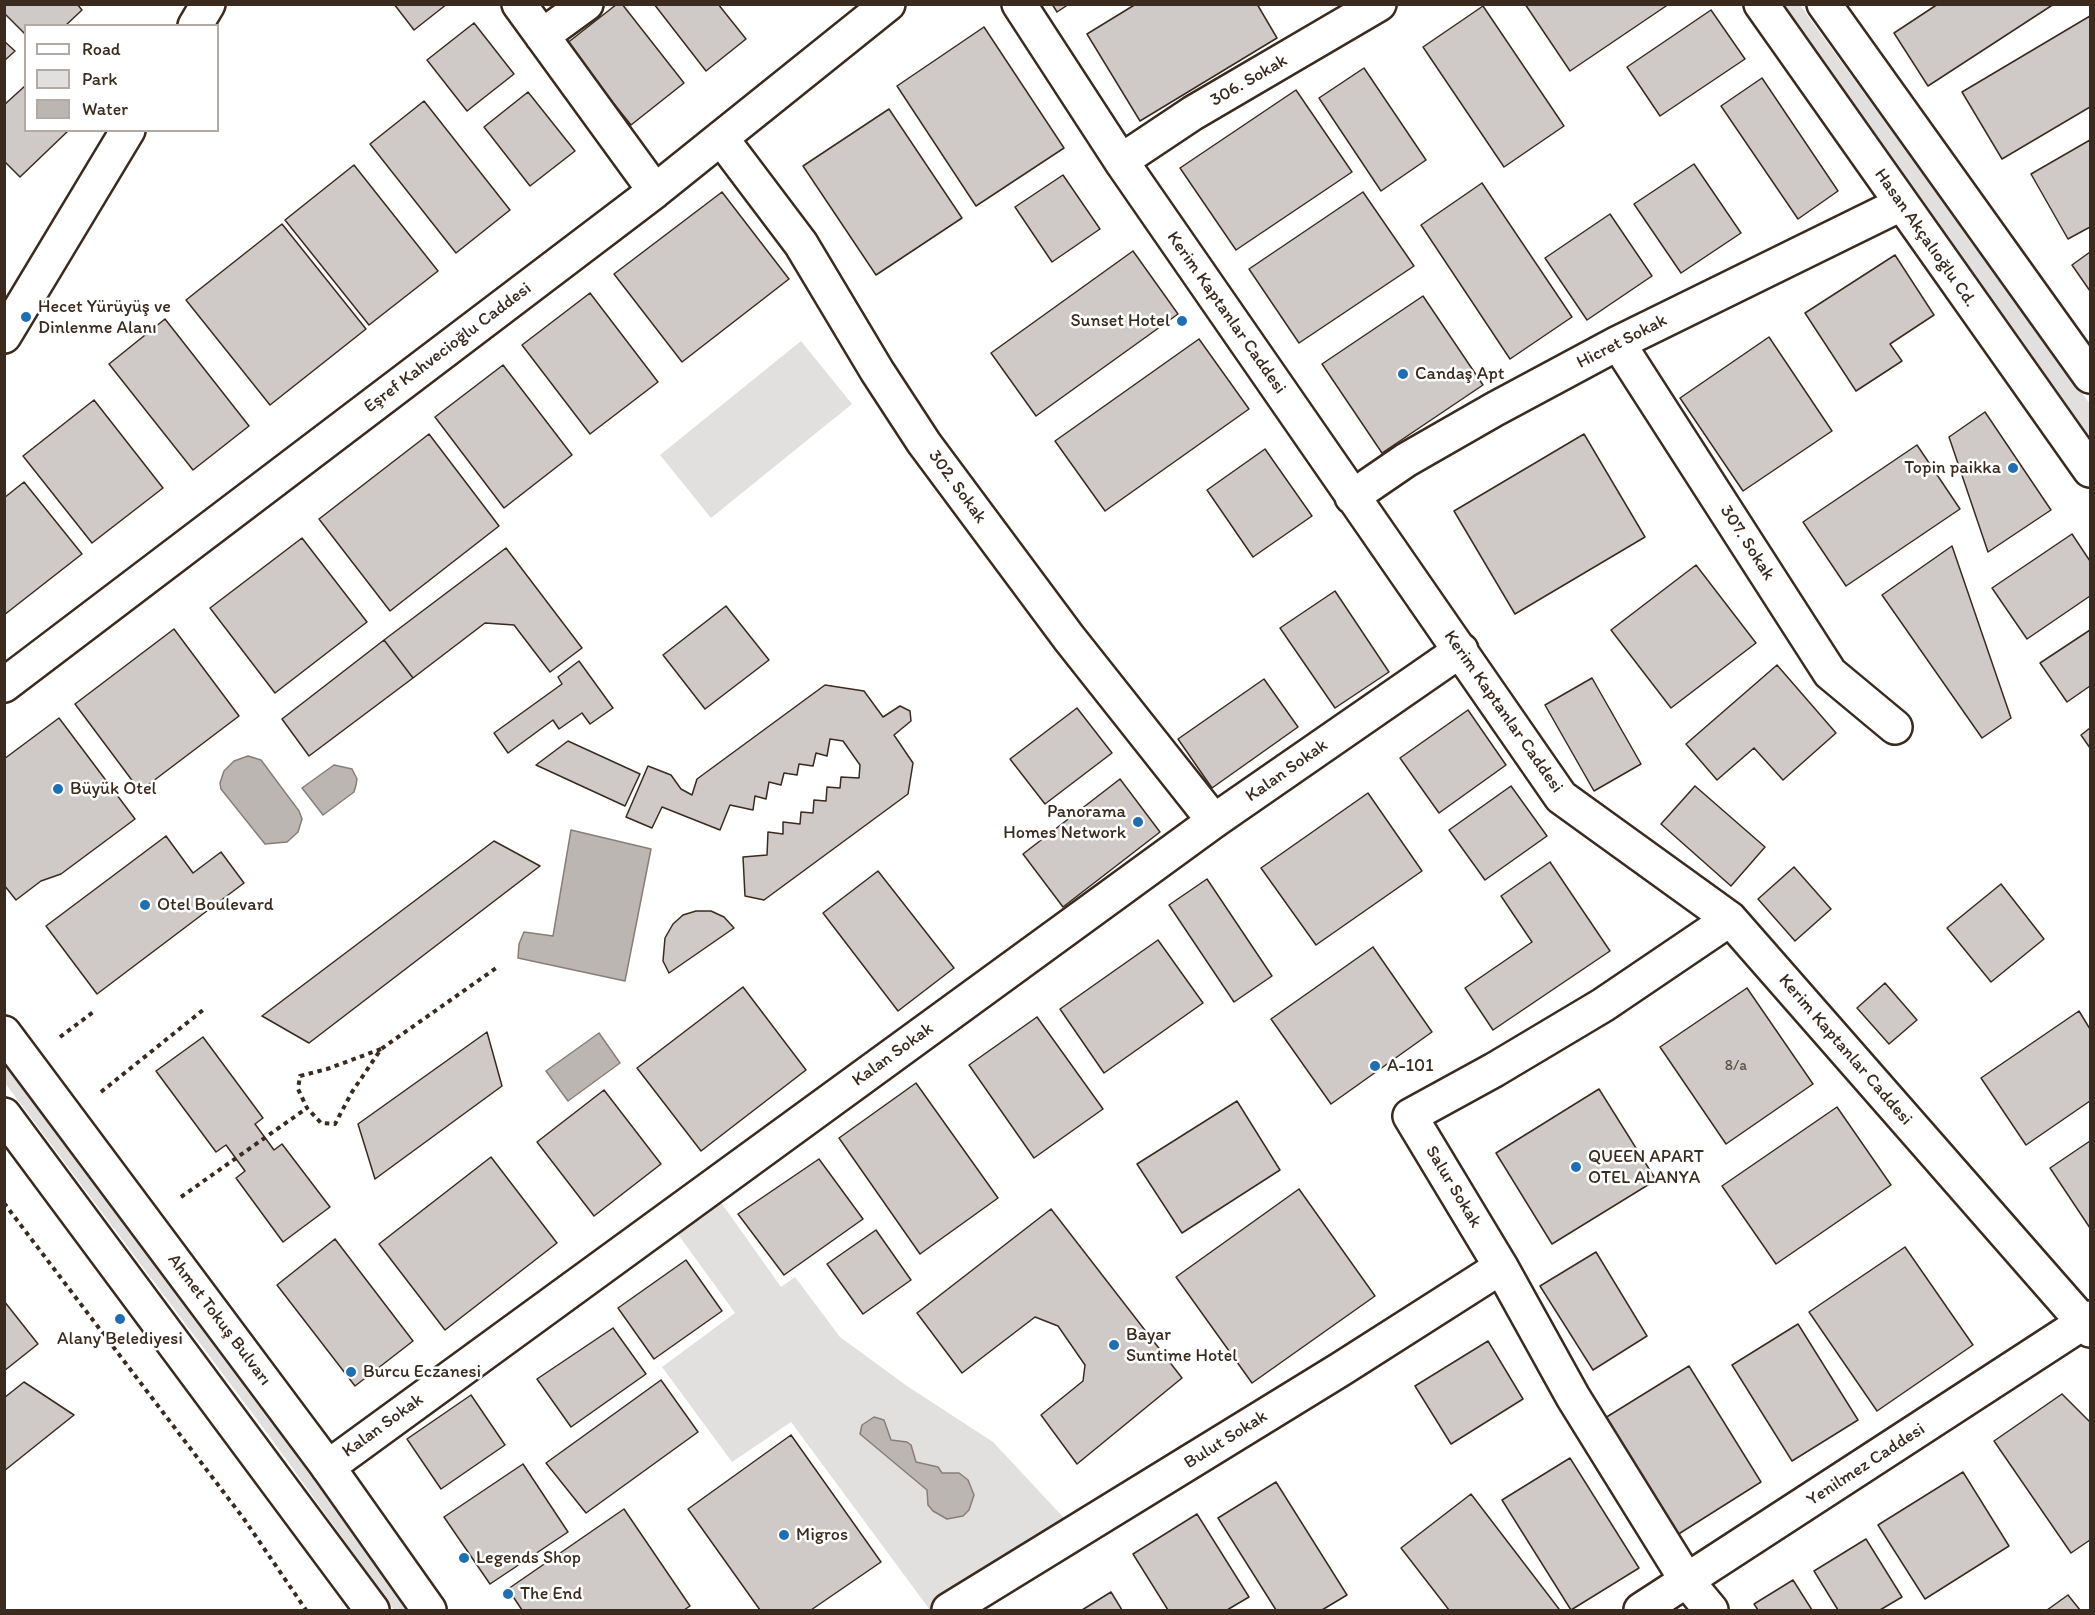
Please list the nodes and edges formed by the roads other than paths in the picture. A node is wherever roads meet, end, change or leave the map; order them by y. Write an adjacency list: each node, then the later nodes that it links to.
1 (208, 4): 9 (street)
2 (519, 4): 10 (street)
3 (585, 4): 10 (street)
4 (888, 4): 12 (street, Eşref Kahvecioğlu Caddesi)
5 (1019, 4): 13 (street, Kerim Kaptanlar Caddesi)
6 (1379, 4): 13 (street, 306. Sokak)
7 (1761, 4): 15 (street, Hasan Akçalıoğlu Cd.)
8 (1824, 4): 18 (street)
9 (196, 24)
10 (542, 36): 14 (street)
11 (127, 132): 16 (street)
12 (721, 138): 14 (street, Eşref Kahvecioğlu Caddesi); 24 (street, 302. Sokak)
13 (1121, 161): 20 (street, Kerim Kaptanlar Caddesi)
14 (655, 191): 22 (street, Eşref Kahvecioğlu Caddesi)
15 (1901, 204): 17 (street, Hicret Sokak); 19 (street, Hasan Akçalıoğlu Cd.)
16 (4, 336)
17 (1618, 343): 20 (street, Hicret Sokak); 23 (street, 307. Sokak)
18 (2091, 376)
19 (2091, 470)
20 (1352, 497): 21 (street, Kerim Kaptanlar Caddesi)
21 (1461, 650): 24 (street, Kalan Sokak); 25 (street, Kerim Kaptanlar Caddesi)
22 (4, 685)
23 (1895, 727)
24 (1214, 821): 30 (street, Kalan Sokak)
25 (1730, 919): 28 (street, Salur Sokak); 29 (street, Kerim Kaptanlar Caddesi)
26 (4, 1033): 30 (street, Ahmet Tokuş Bulvarı)
27 (4, 1115): 32 (street)
28 (1501, 1267): 31 (street, Salur Sokak); 34 (street, Bulut Sokak)
29 (2088, 1324): 31 (street, Yenilmez Caddesi)
30 (328, 1467): 33 (street, Ahmet Tokuş Bulvarı)
31 (1688, 1581): 35 (street, Yenilmez Caddesi); 36 (street, Salur Sokak)
32 (372, 1611)
33 (429, 1611)
34 (949, 1611)
35 (1641, 1611)
36 (1711, 1611)

